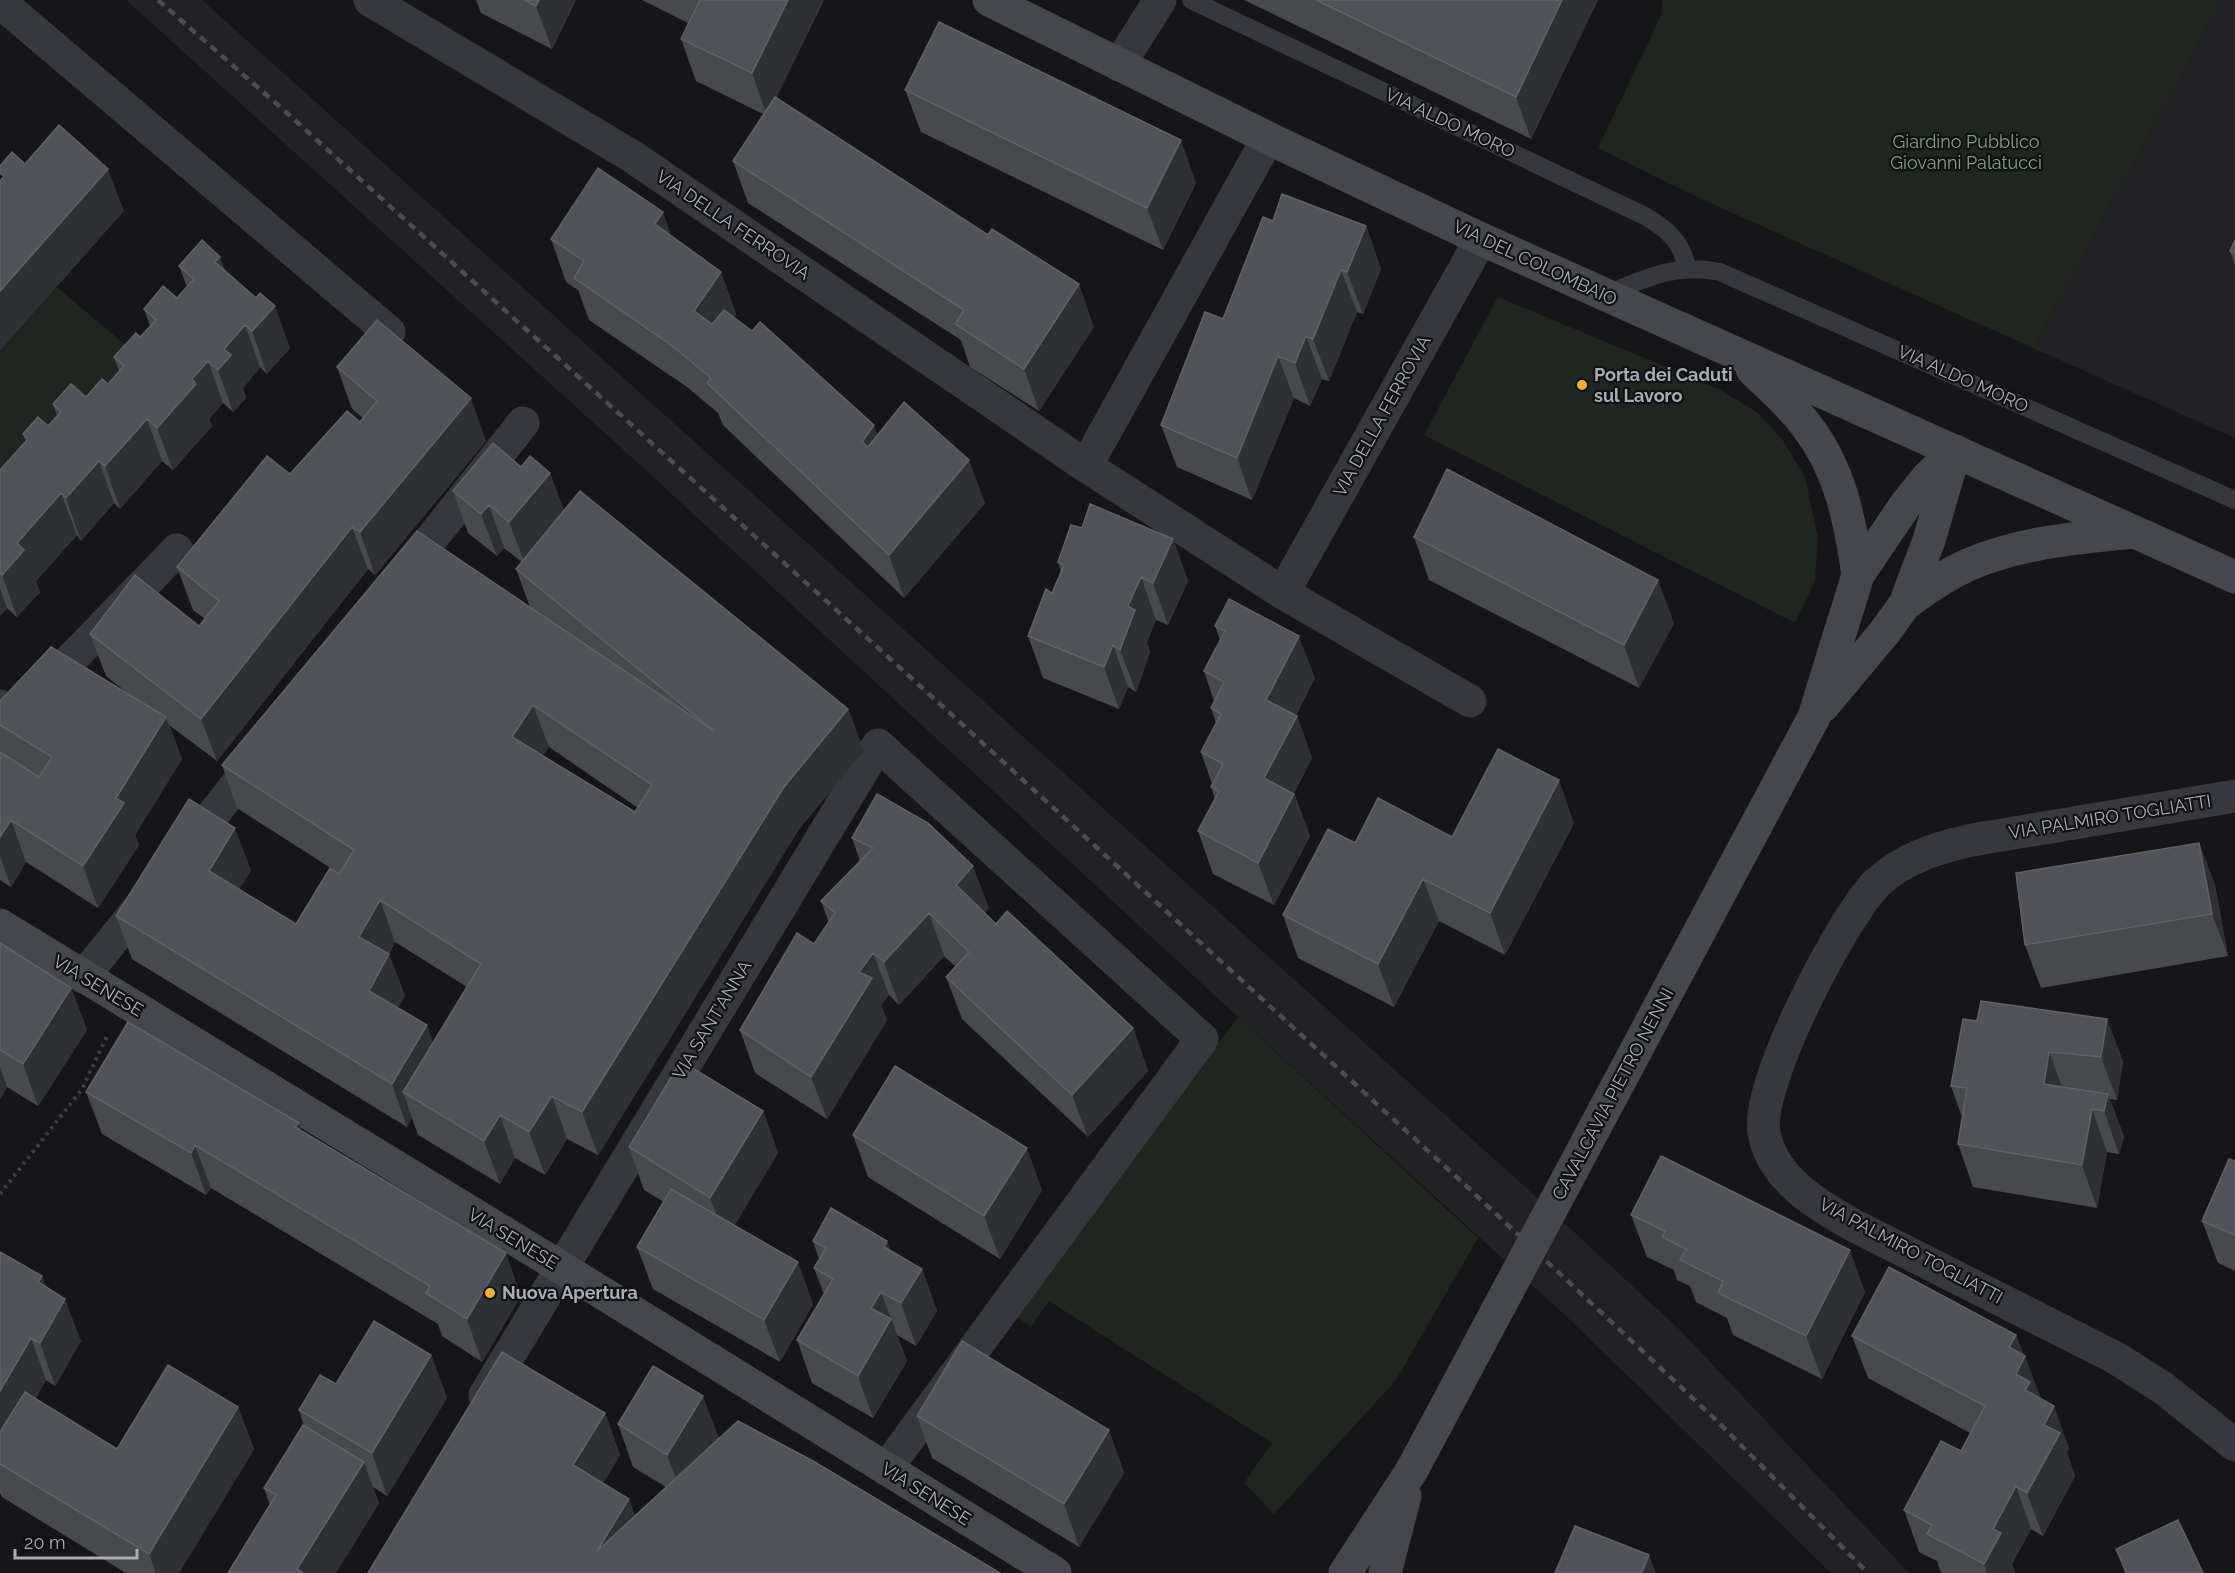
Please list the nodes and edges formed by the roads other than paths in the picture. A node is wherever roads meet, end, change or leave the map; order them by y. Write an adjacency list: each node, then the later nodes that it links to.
1 (370, 0): 15 (street, VIA DELLA FERROVIA)
2 (989, 0): 6 (main road, VIA DEL COLOMBAIO)
3 (1160, 0): 6 (street)
4 (1191, 0): 9 (lane, VIA ALDO MORO)
5 (0, 2): 11 (street)
6 (1119, 65): 7 (main road, VIA DEL COLOMBAIO)
7 (1268, 138): 8 (main road, VIA DEL COLOMBAIO); 15 (street)
8 (1481, 240): 10 (main road, VIA DEL COLOMBAIO); 21 (street, VIA DELLA FERROVIA)
9 (1687, 268): 10 (lane, VIA ALDO MORO); 16 (lane, VIA ALDO MORO)
10 (1604, 295): 12 (main road, VIA DEL COLOMBAIO)
11 (388, 332)
12 (1738, 355): 14 (main road, VIA DEL COLOMBAIO); 19 (main road, CAVALCAVIA PIETRO NENNI)
13 (523, 423): 22 (street)
14 (1955, 451): 17 (main road); 19 (main road, CAVALCAVIA PIETRO NENNI); 23 (main road, CAVALCAVIA PIETRO NENNI)
15 (1086, 466): 21 (street, VIA DELLA FERROVIA)
16 (2235, 500)
17 (2134, 532): 20 (main road); 23 (main road, CAVALCAVIA PIETRO NENNI)
18 (177, 550): 25 (street)
19 (1858, 575): 26 (main road, CAVALCAVIA PIETRO NENNI)
20 (2235, 577)
21 (1283, 593): 24 (street, VIA DELLA FERROVIA)
22 (383, 600)
23 (1905, 604): 26 (main road, CAVALCAVIA PIETRO NENNI)
24 (1470, 701)
25 (0, 706)
26 (1814, 717): 35 (main road, CAVALCAVIA PIETRO NENNI, bridge)
27 (279, 730): 30 (street)
28 (2235, 796): 33 (street, VIA PALMIRO TOGLIATTI)
29 (0, 925): 30 (main road, VIA SENESE)
30 (83, 976): 31 (main road, VIA SENESE)
31 (562, 1268): 32 (street, VIA SANT'ANNA); 34 (main road, VIA SENESE); 34 (street, VIA SANT'ANNA)
32 (469, 1421)
33 (2235, 1445)
34 (886, 1469): 36 (main road, VIA SENESE)
35 (1412, 1470): 37 (main road, CAVALCAVIA PIETRO NENNI); 38 (main road, CAVALCAVIA PIETRO NENNI)
36 (1054, 1573)
37 (1345, 1573)
38 (1385, 1573)

